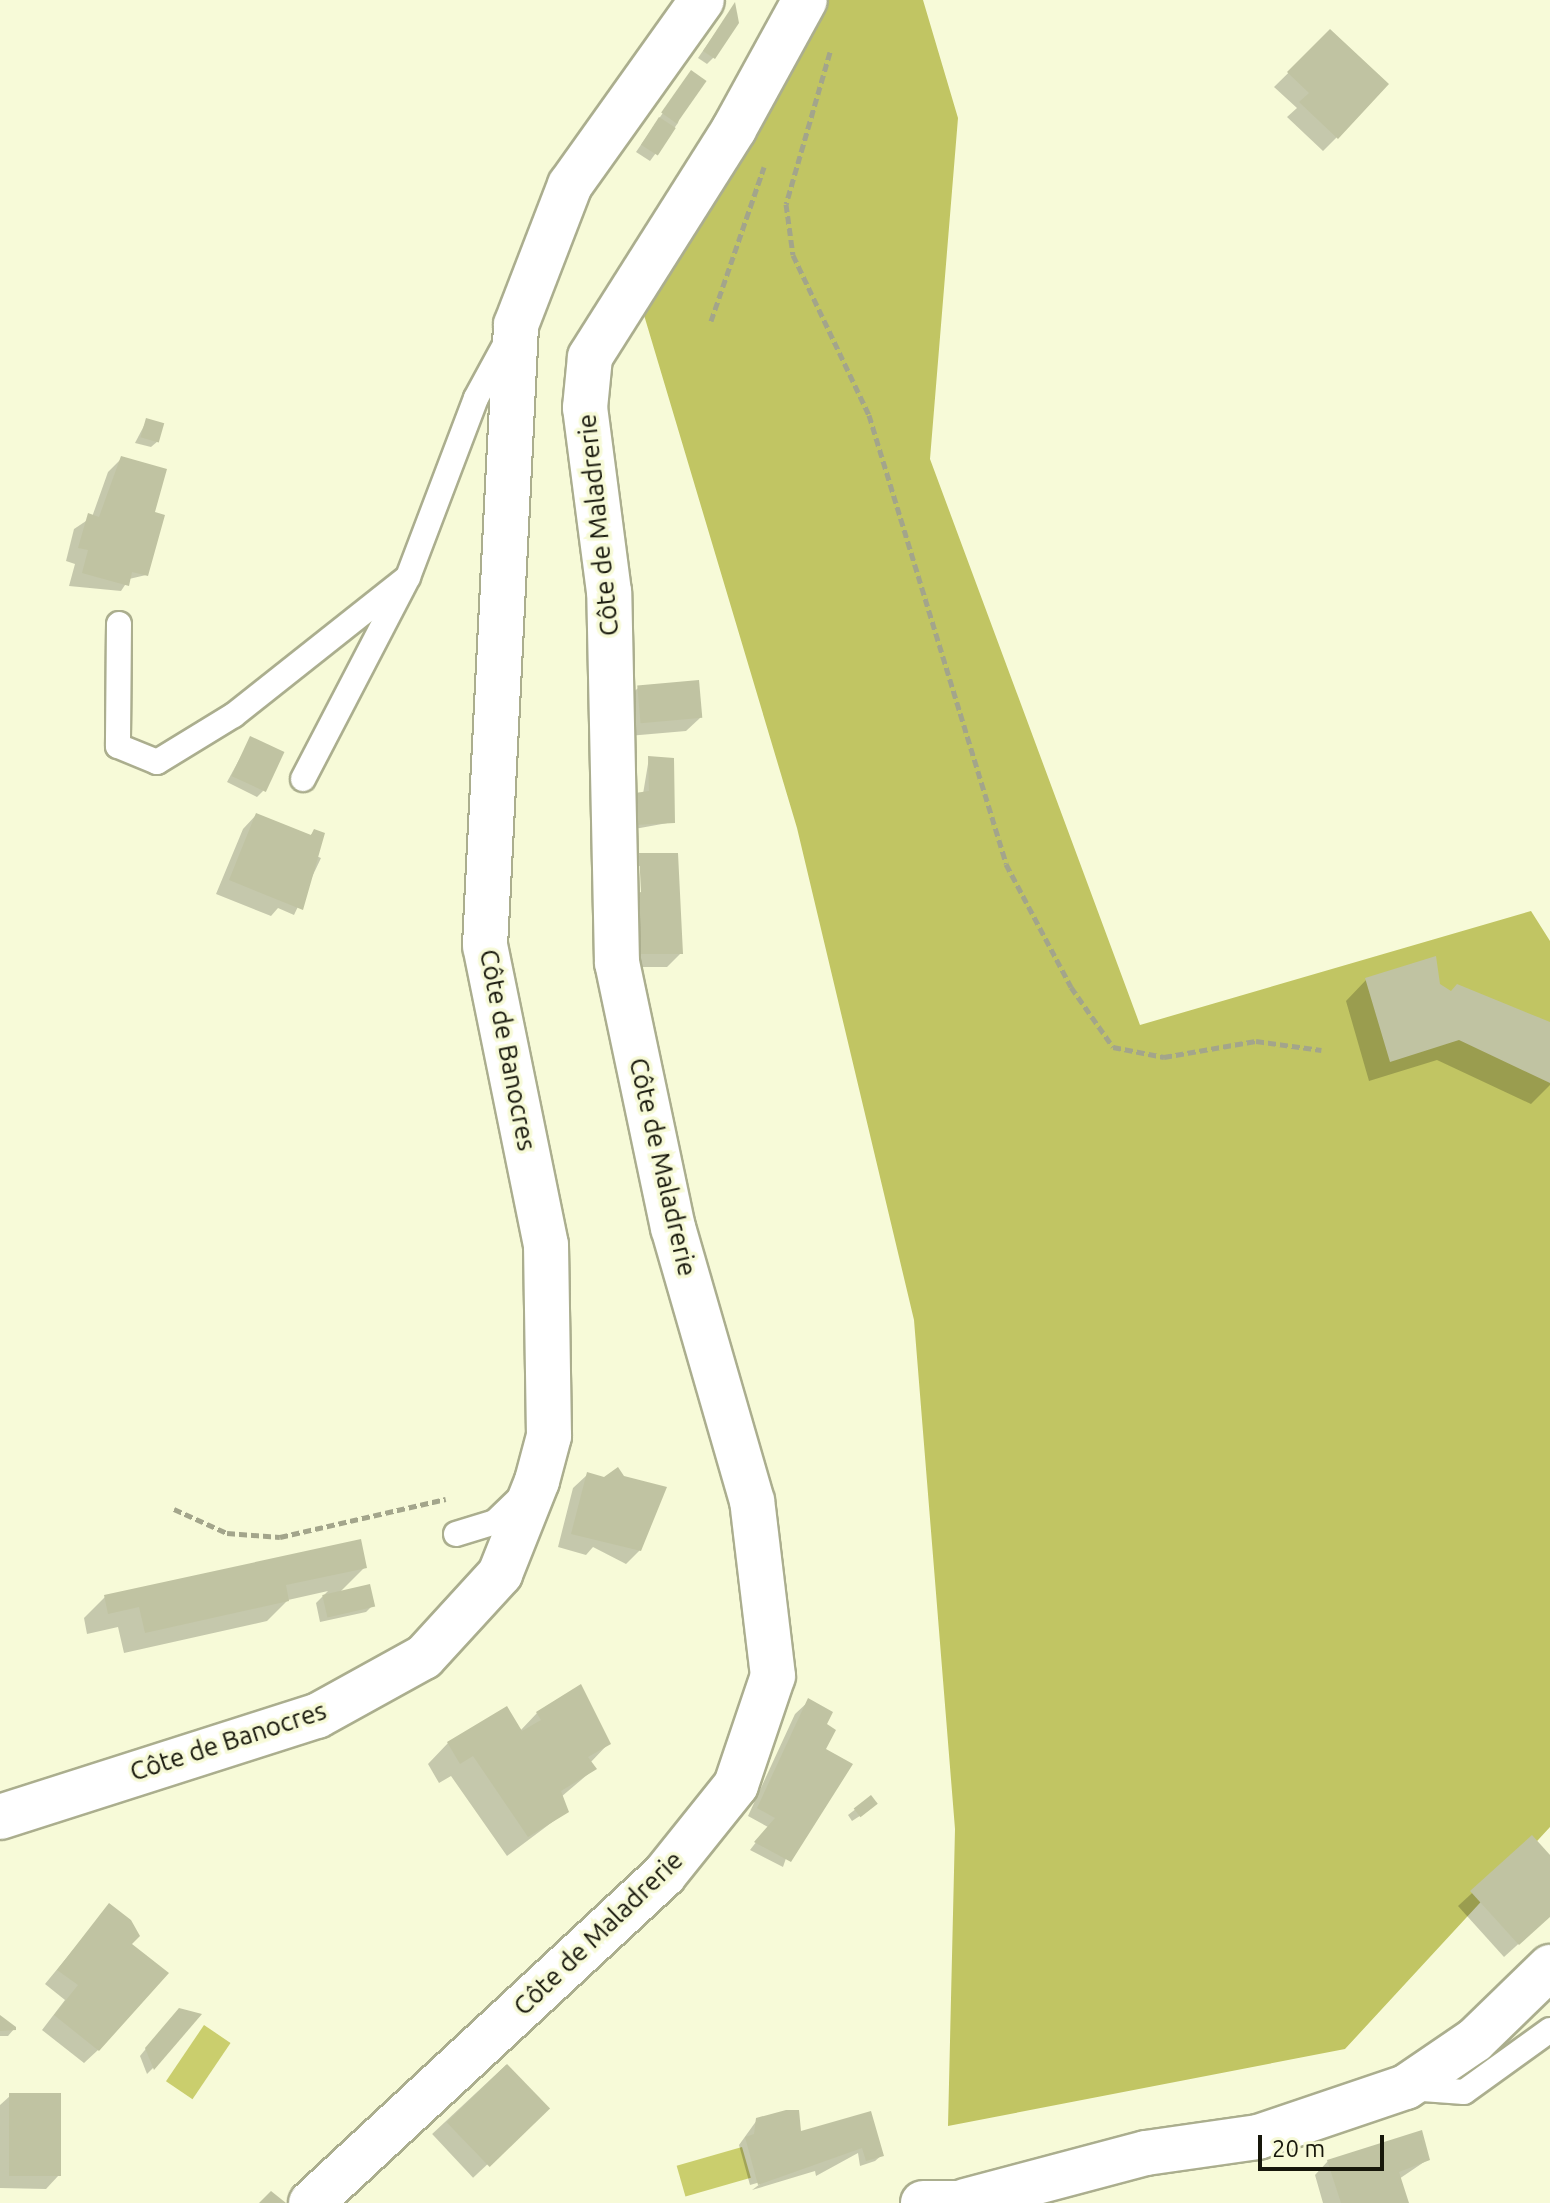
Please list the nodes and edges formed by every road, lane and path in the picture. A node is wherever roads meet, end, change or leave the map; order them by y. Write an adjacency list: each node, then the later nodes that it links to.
1 (702, 0): 4 (street, Côte de Banocres)
2 (805, 0): 19 (street, Côte de Maladrerie)
3 (832, 43): 8 (path)
4 (516, 325): 5 (lane); 9 (street, Côte de Banocres)
5 (408, 577): 6 (lane); 7 (lane)
6 (119, 624)
7 (303, 779)
8 (1321, 1050)
9 (537, 1481): 12 (lane); 13 (street, Côte de Banocres)
10 (459, 1497): 11 (path)
11 (174, 1509)
12 (456, 1534)
13 (0, 1817)
14 (1550, 1967): 16 (street)
15 (1550, 2030): 16 (lane)
16 (1406, 2087): 17 (street)
17 (1146, 2153): 18 (street); 20 (street)
18 (953, 2202)
19 (311, 2203)
20 (1085, 2203)

